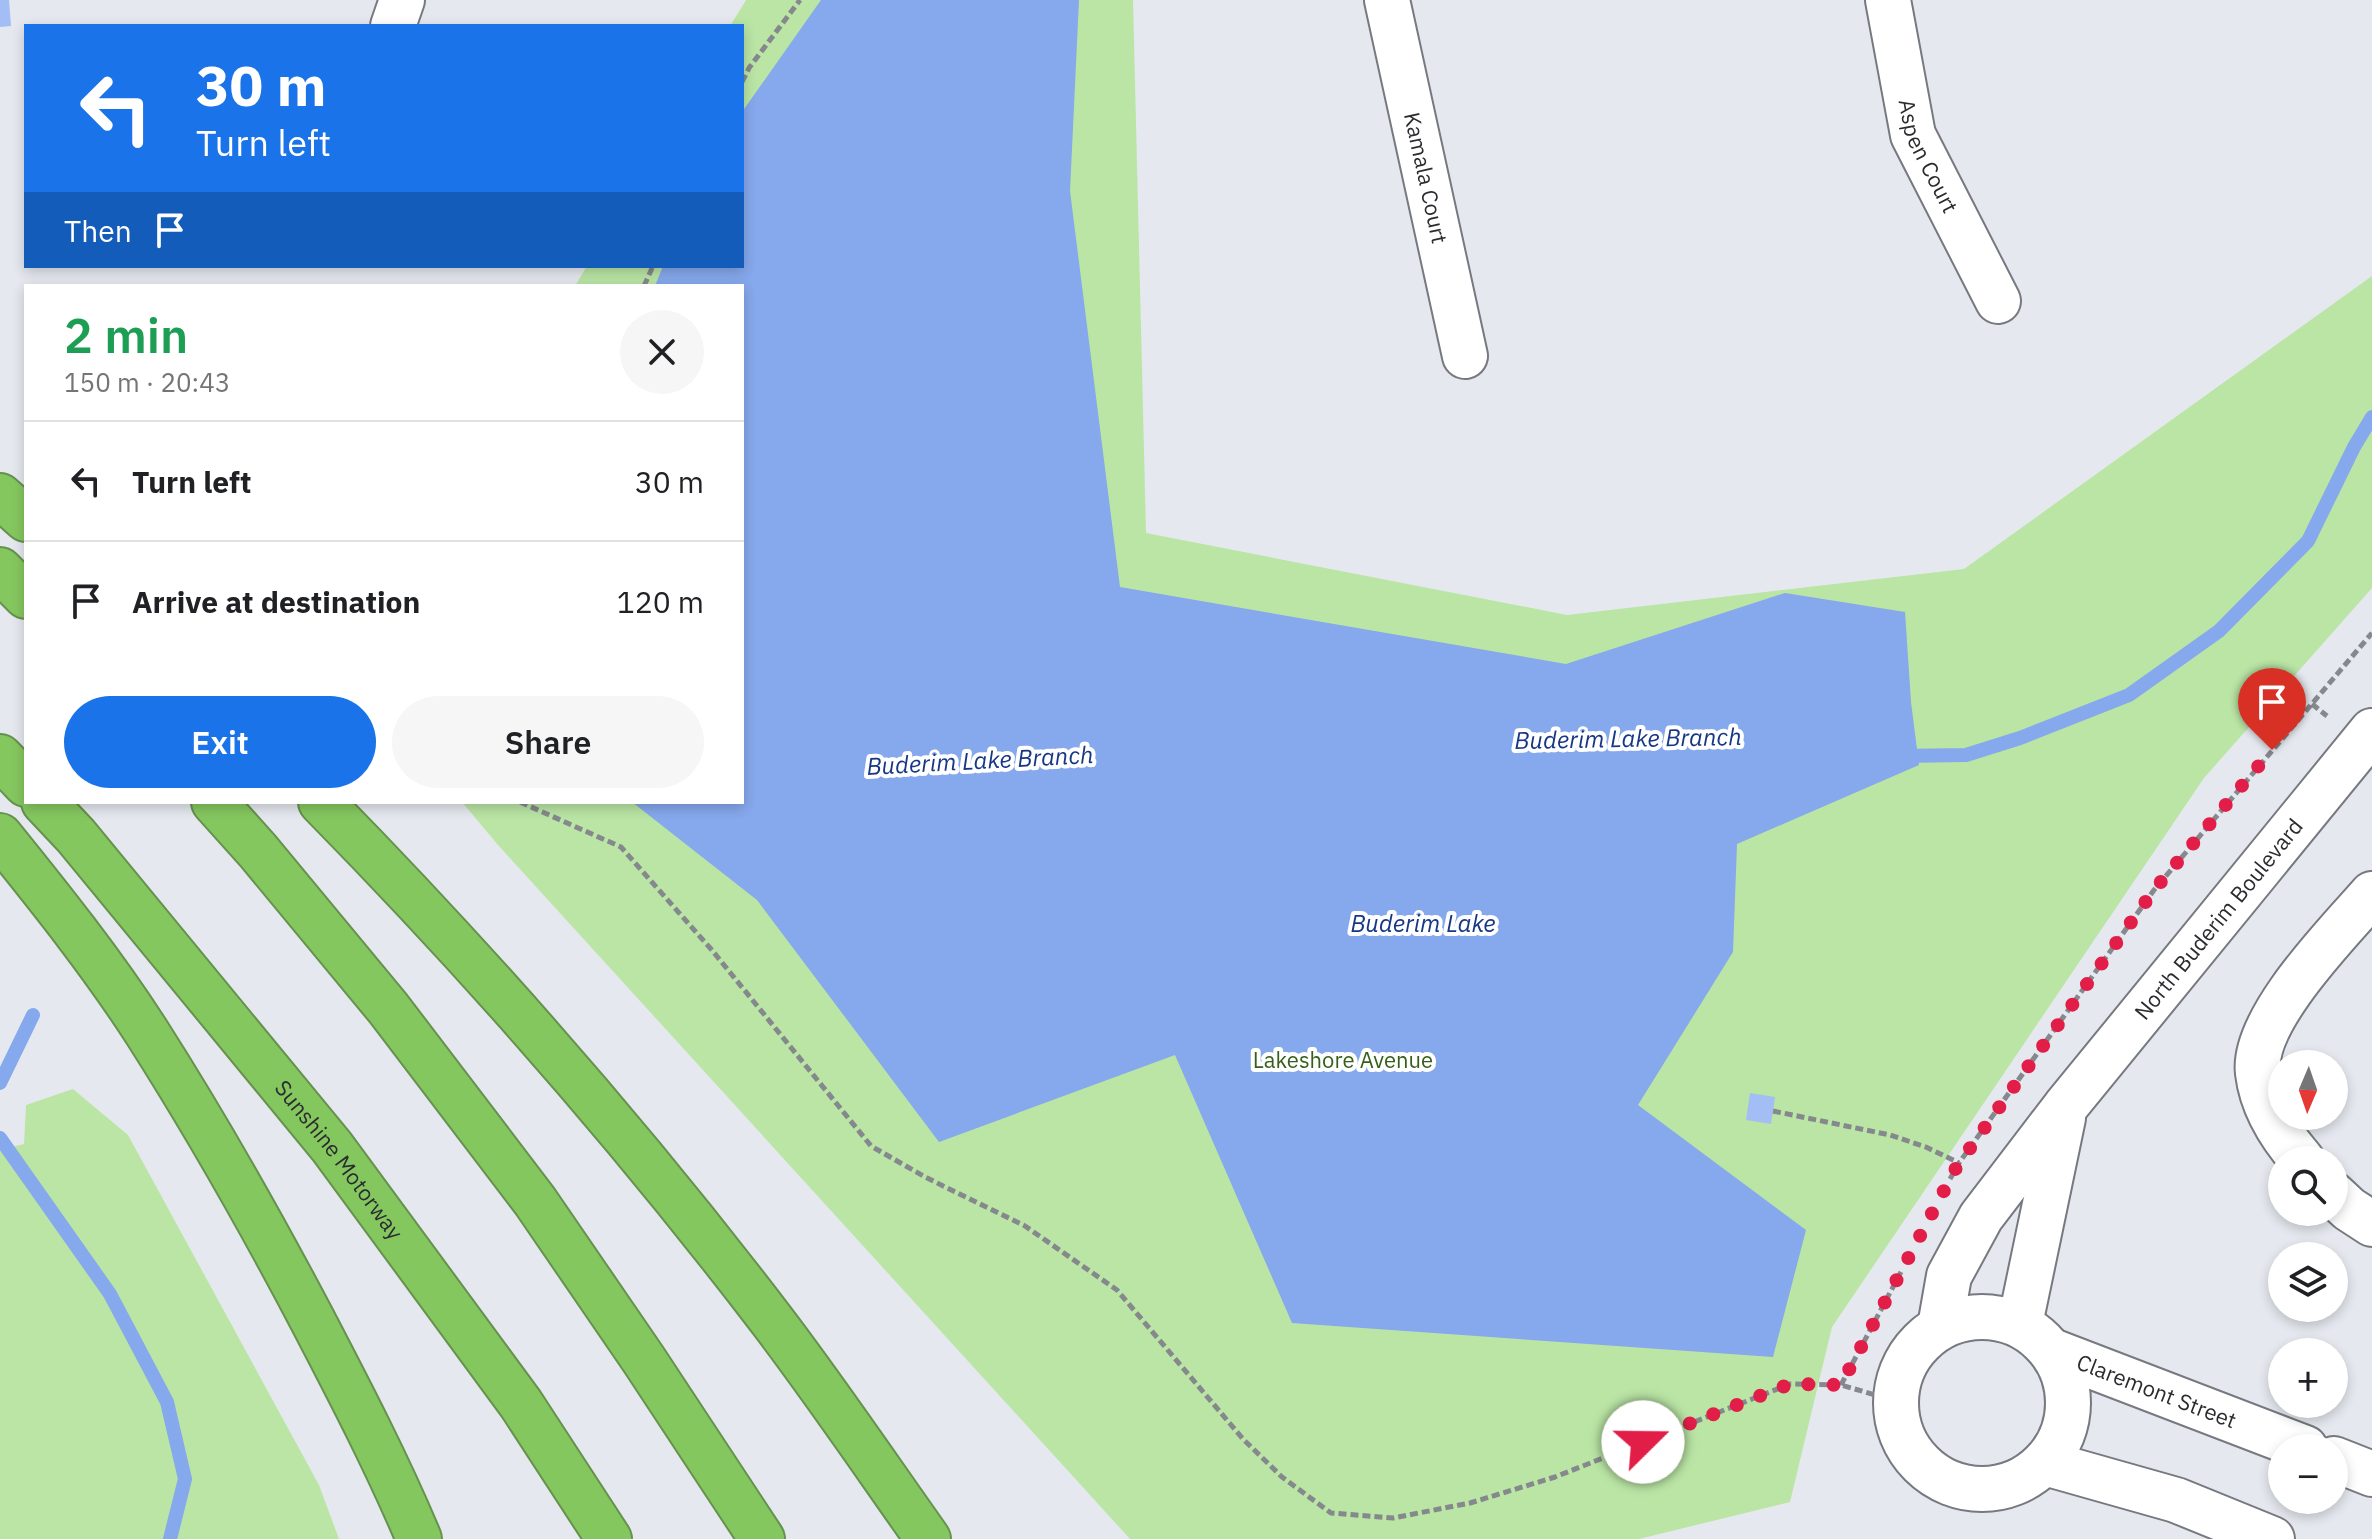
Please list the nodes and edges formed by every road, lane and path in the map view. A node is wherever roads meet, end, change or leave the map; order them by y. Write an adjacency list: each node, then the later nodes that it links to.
1 (402, 0): 5 (street)
2 (800, 0): 6 (path)
3 (1387, 0): 8 (street, Kamala Court)
4 (1888, 0): 7 (street, Aspen Court)
5 (394, 24)
6 (744, 78)
7 (1998, 301)
8 (1465, 356)
9 (0, 496): 10 (highway)
10 (24, 517)
11 (0, 570): 12 (highway)
12 (24, 594)
13 (2372, 633): 26 (path)
14 (2368, 742): 23 (street, North Buderim Boulevard)
15 (0, 757): 16 (highway)
16 (24, 782)
17 (46, 804): 40 (highway, Sunshine Motorway)
18 (216, 804): 41 (highway)
19 (323, 804): 42 (highway)
20 (524, 804): 33 (path)
21 (0, 836): 39 (highway)
22 (2372, 894): 25 (street)
23 (2065, 1107): 31 (street, North Buderim Boulevard); 32 (street, North Buderim Boulevard)
24 (1773, 1111): 26 (path)
25 (2292, 1146)
26 (1959, 1163): 27 (path)
27 (1949, 1182)
28 (2348, 1208): 29 (street)
29 (2372, 1224)
30 (1906, 1263): 33 (path)
31 (1940, 1327): 32 (street); 34 (street)
32 (2036, 1338): 35 (street, Claremont Street); 36 (street)
33 (1841, 1385): 34 (path)
34 (1896, 1401): 36 (street)
35 (2271, 1434)
36 (2045, 1463): 43 (street)
37 (2348, 1465): 38 (street)
38 (2372, 1474)
39 (419, 1539)
40 (609, 1539)
41 (762, 1539)
42 (928, 1539)
43 (2272, 1539)

